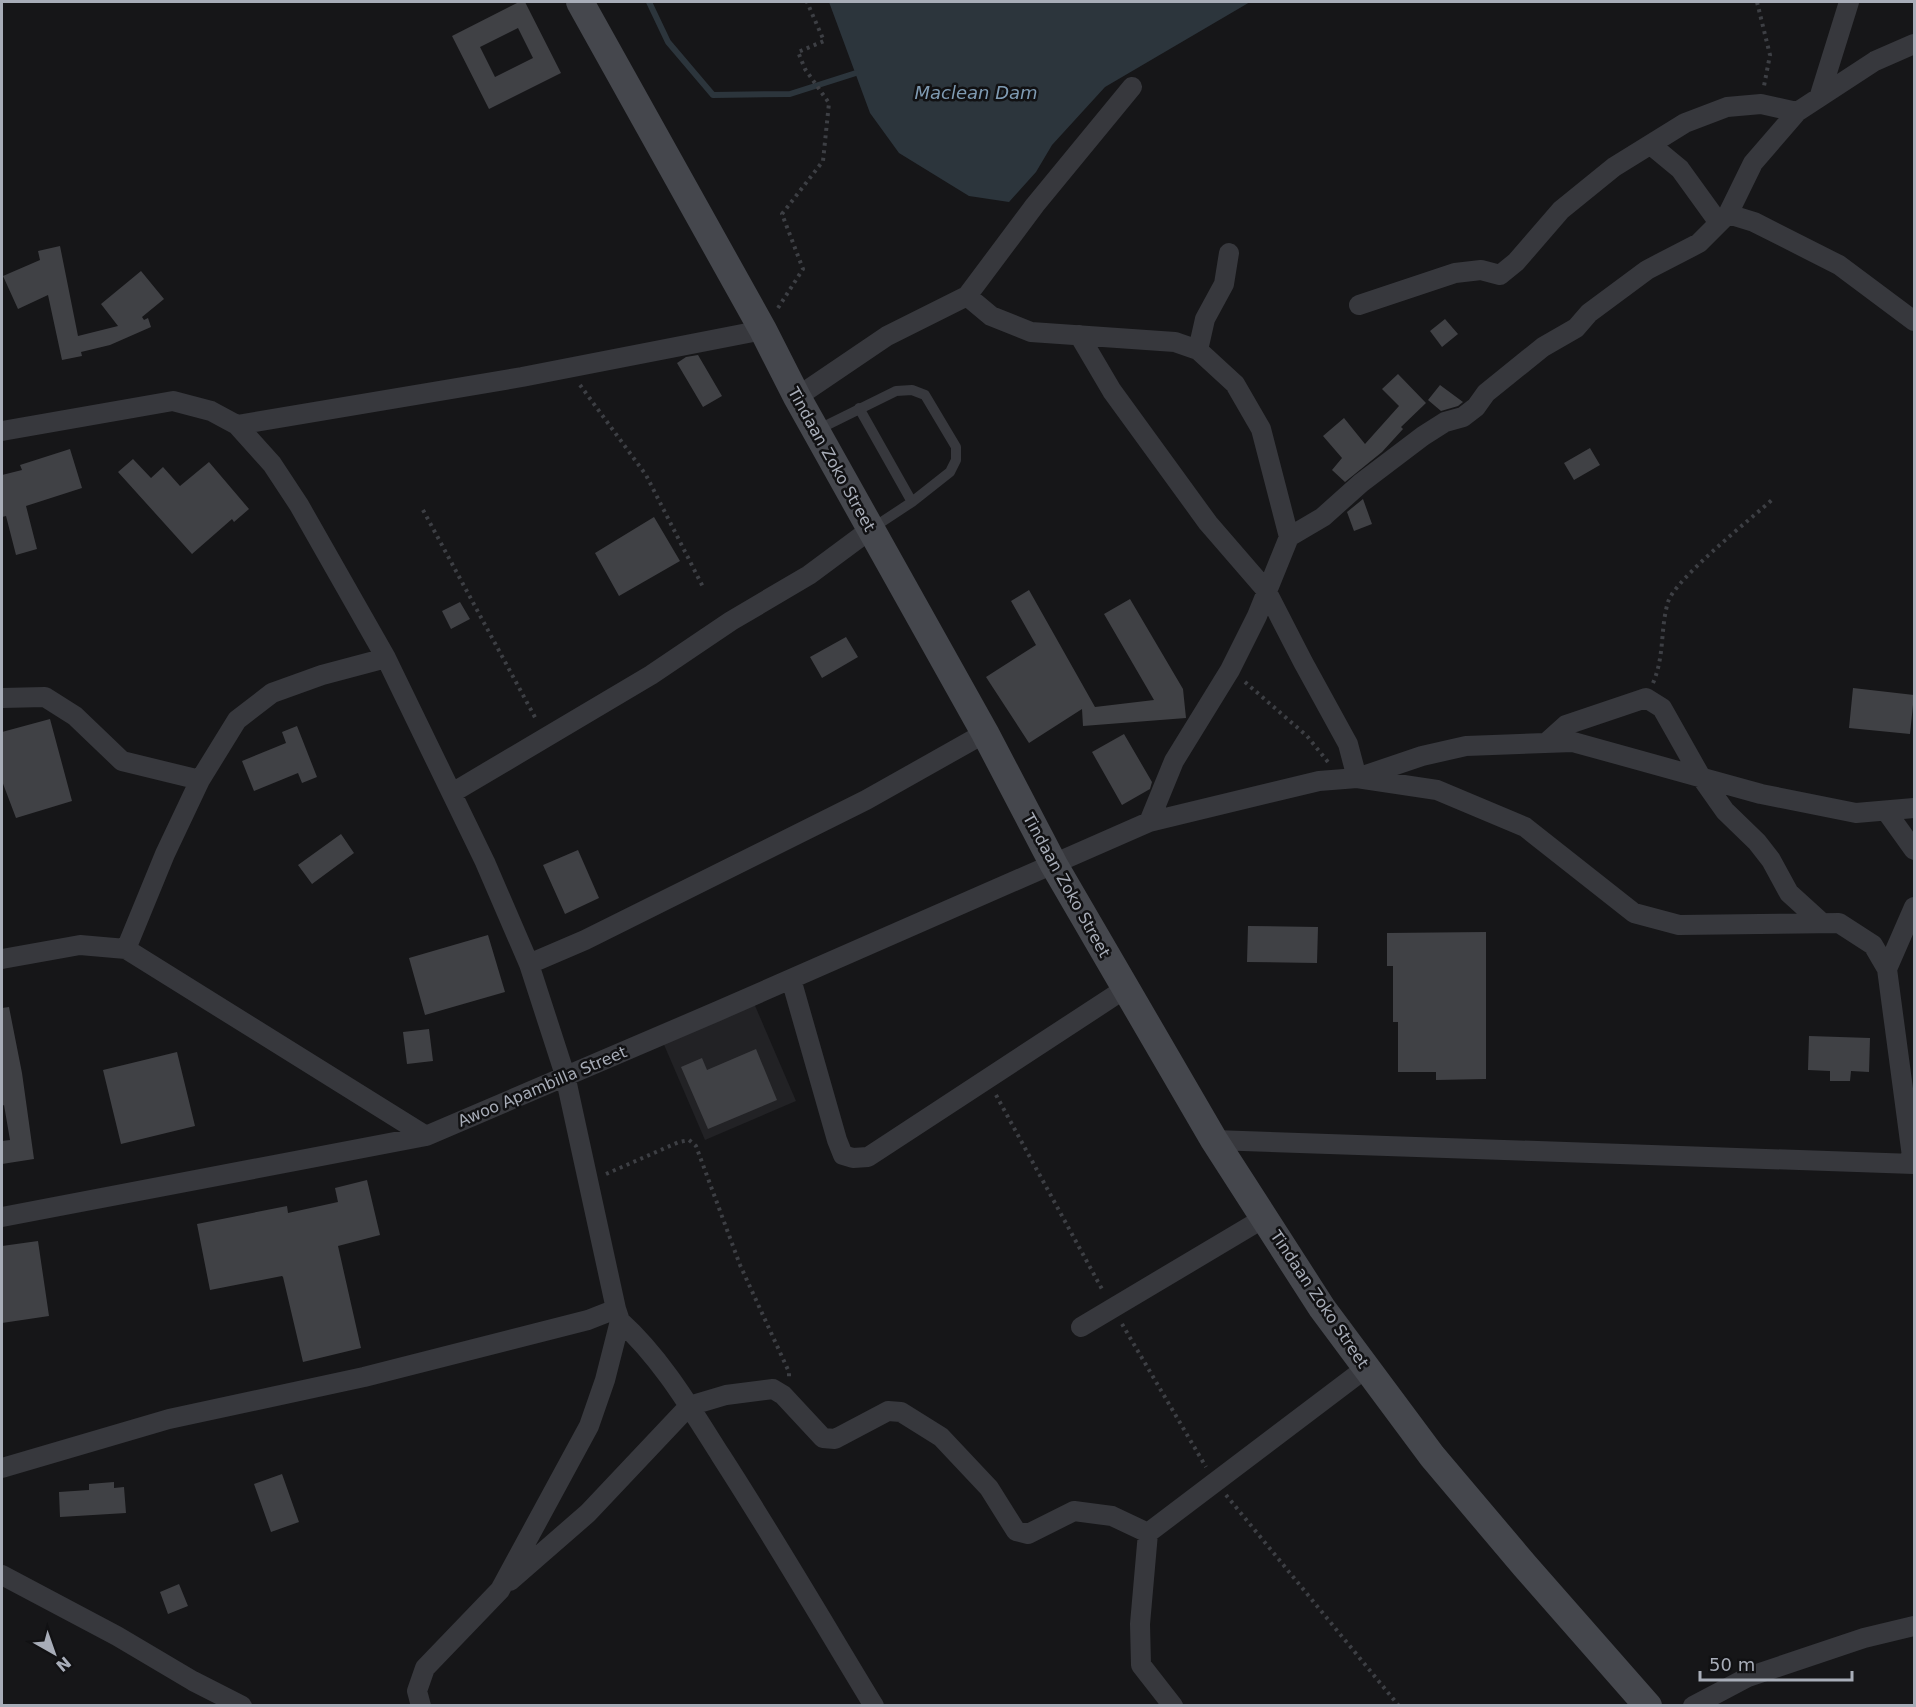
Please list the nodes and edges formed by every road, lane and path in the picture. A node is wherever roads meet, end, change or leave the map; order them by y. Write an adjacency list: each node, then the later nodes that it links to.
1 (580, 2): 16 (main road, Tindaan Zoko Street)
2 (807, 2): 16 (path)
3 (1757, 2): 8 (path)
4 (1849, 2): 7 (street)
5 (1914, 44): 7 (street)
6 (1132, 87): 13 (street)
7 (1820, 95): 9 (street)
8 (1761, 104): 9 (street); 10 (street)
9 (1797, 112): 11 (street)
10 (1651, 145): 11 (street); 14 (street)
11 (1724, 219): 15 (street); 29 (street)
12 (1229, 253): 18 (street)
13 (967, 296): 17 (street); 20 (street)
14 (1359, 305)
15 (1914, 321)
16 (764, 330): 19 (street); 20 (main road, Tindaan Zoko Street)
17 (1079, 335): 18 (street); 31 (street)
18 (1198, 350): 29 (street)
19 (567, 368): 22 (street); 30 (path)
20 (796, 397): 24 (main road, Tindaan Zoko Street)
21 (859, 408): 24 (lane); 26 (lane); 26 (lane)
22 (237, 425): 23 (street); 32 (street)
23 (2, 430)
24 (816, 430): 28 (main road, Tindaan Zoko Street)
25 (1773, 500): 35 (path)
26 (912, 502): 28 (lane)
27 (423, 510): 37 (path)
28 (871, 530): 36 (main road, Tindaan Zoko Street); 37 (street)
29 (1289, 537): 31 (street)
30 (704, 589)
31 (1266, 590): 33 (street); 40 (street)
32 (386, 658): 41 (street); 42 (street)
33 (1230, 670): 40 (path); 45 (street)
34 (2, 698): 41 (street)
35 (1646, 698): 38 (street); 39 (street)
36 (985, 733): 47 (main road, Tindaan Zoko Street); 52 (street)
37 (546, 737): 42 (street)
38 (1546, 743): 39 (street); 40 (street)
39 (1701, 777): 44 (street); 49 (street)
40 (1350, 778): 45 (street, Awoo Apambilla Street); 49 (street)
41 (200, 780): 50 (street)
42 (452, 793): 52 (street)
43 (1914, 808): 44 (street)
44 (1886, 811): 46 (street)
45 (1149, 822): 47 (street, Awoo Apambilla Street)
46 (1914, 850)
47 (1054, 865): 54 (street, Awoo Apambilla Street); 55 (main road, Tindaan Zoko Street)
48 (1914, 908): 53 (street)
49 (1822, 923): 53 (street)
50 (126, 949): 51 (street); 58 (street)
51 (2, 959)
52 (528, 964): 56 (street)
53 (1887, 969): 60 (street)
54 (791, 979): 56 (street, Awoo Apambilla Street); 57 (street)
55 (1126, 988): 57 (street); 59 (main road, Tindaan Zoko Street)
56 (565, 1076): 58 (street, Awoo Apambilla Street); 61 (street)
57 (988, 1080): 64 (path)
58 (426, 1136): 62 (street, Awoo Apambilla Street)
59 (1214, 1140): 60 (street); 63 (main road, Tindaan Zoko Street)
60 (1914, 1164)
61 (588, 1181): 65 (street); 68 (path)
62 (2, 1217)
63 (1264, 1218): 64 (street); 67 (main road, Tindaan Zoko Street)
64 (1113, 1308): 66 (street); 71 (path)
65 (618, 1315): 69 (street); 70 (street); 74 (street)
66 (1081, 1327)
67 (1366, 1368): 71 (street); 81 (main road, Tindaan Zoko Street)
68 (783, 1395): 69 (street); 72 (street)
69 (689, 1406): 74 (street); 78 (street)
70 (2, 1468)
71 (1215, 1482): 72 (street); 80 (path)
72 (1148, 1533): 79 (street)
73 (2, 1575): 76 (street)
74 (500, 1590): 77 (street)
75 (1914, 1626): 82 (street)
76 (242, 1706)
77 (421, 1706)
78 (874, 1706)
79 (1173, 1706)
80 (1399, 1706)
81 (1648, 1706)
82 (1693, 1706)

